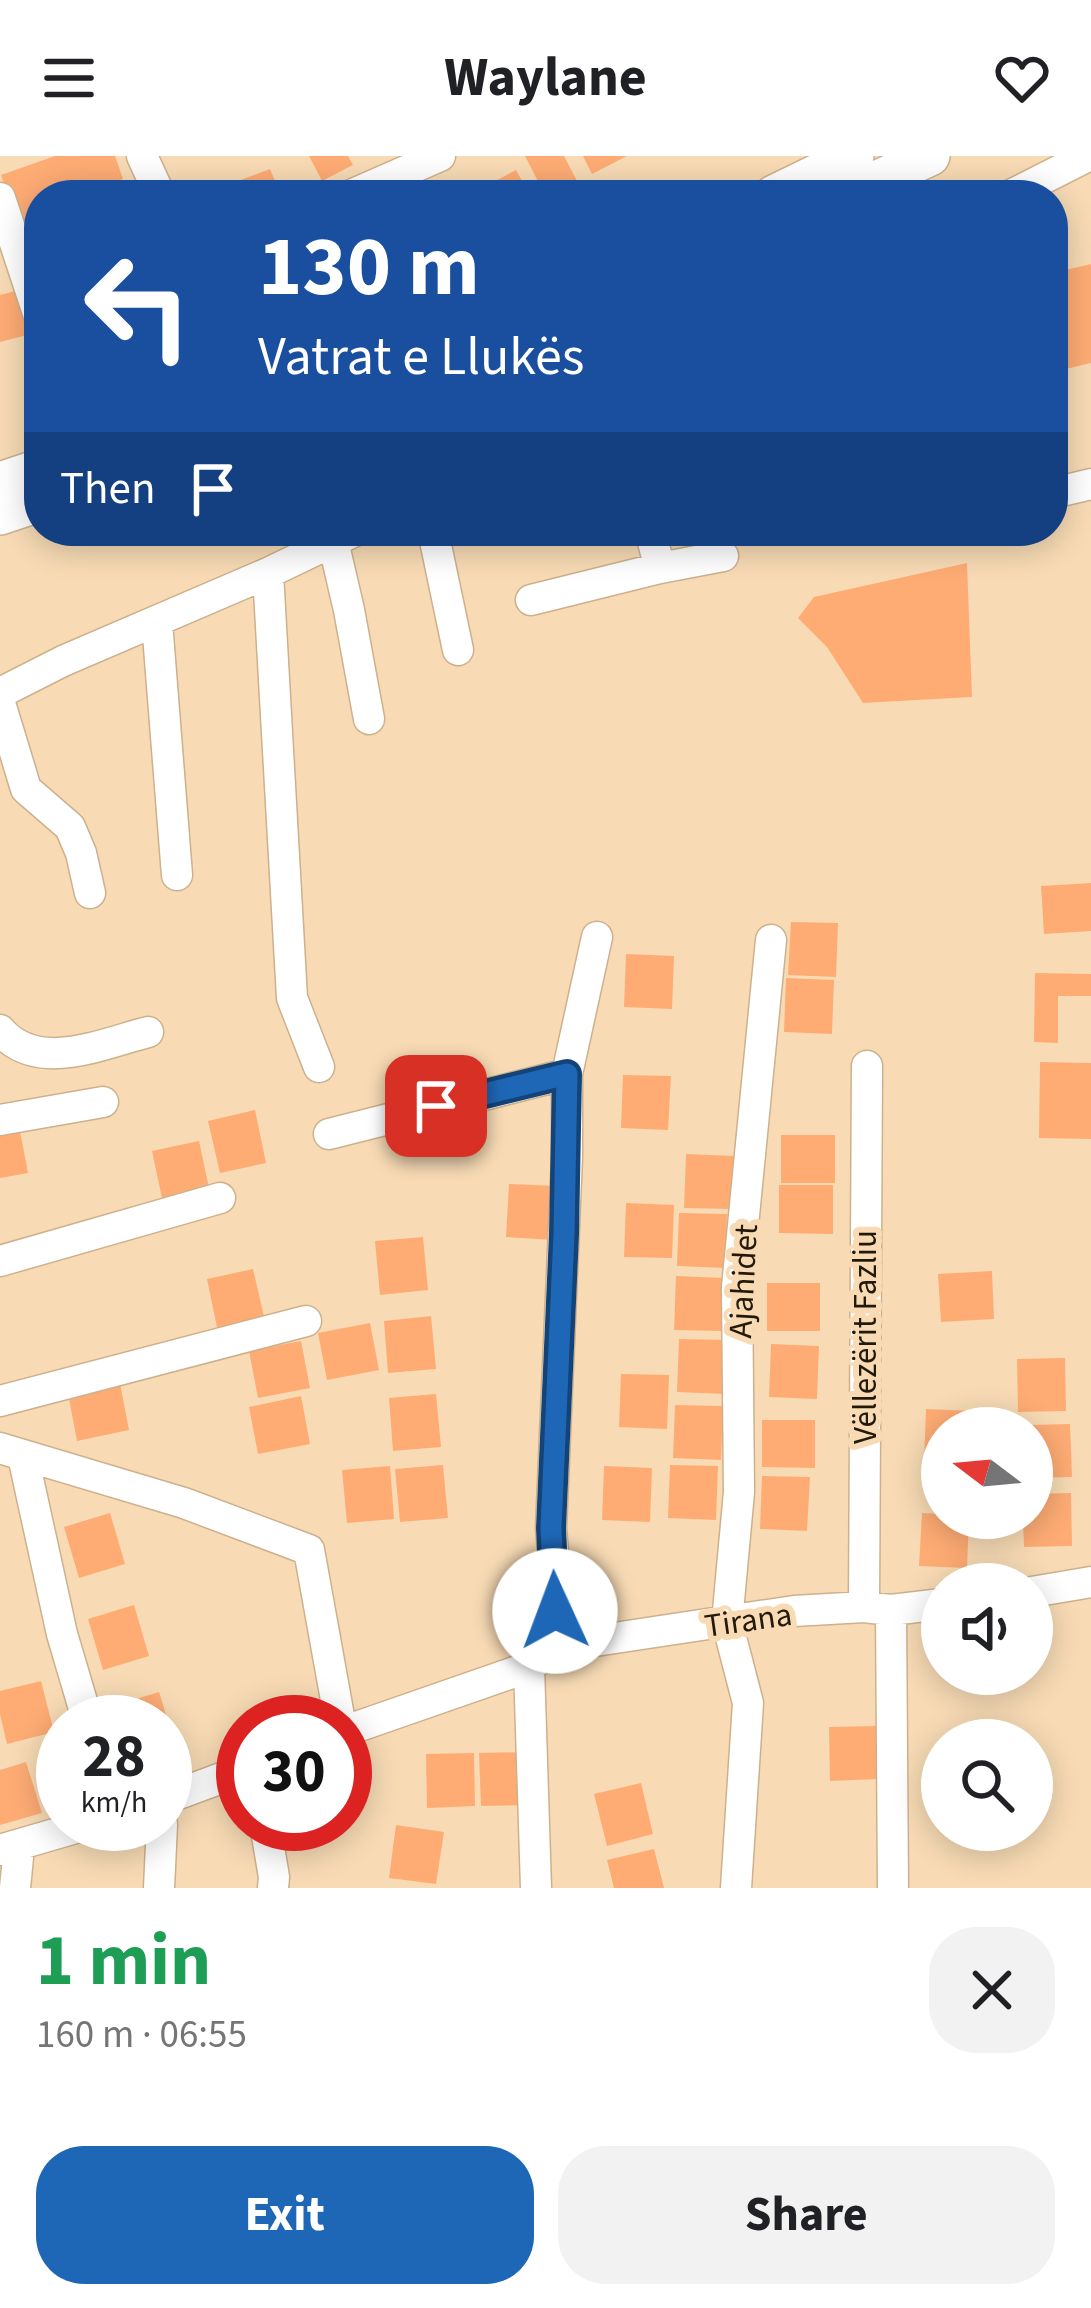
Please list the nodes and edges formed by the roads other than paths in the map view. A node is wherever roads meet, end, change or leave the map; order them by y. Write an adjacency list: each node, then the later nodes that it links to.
1 (439, 156): 5 (street)
2 (854, 156): 6 (main road)
3 (930, 156): 7 (main road)
4 (1088, 156): 8 (street)
5 (385, 180)
6 (805, 180)
7 (878, 180)
8 (1041, 180)
9 (0, 198): 10 (street)
10 (24, 271)
11 (323, 546): 17 (street)
12 (345, 546): 23 (street)
13 (436, 546): 20 (street)
14 (654, 546): 16 (street)
15 (723, 556): 16 (street)
16 (660, 568): 18 (street)
17 (268, 573): 19 (street); 31 (street)
18 (530, 600)
19 (158, 622): 21 (street); 24 (street)
20 (458, 650)
21 (0, 693)
22 (0, 703): 25 (street)
23 (369, 719)
24 (177, 875)
25 (90, 893)
26 (597, 937): 32 (street)
27 (771, 940): 45 (street, Ajahidet)
28 (0, 1030): 29 (street)
29 (148, 1032)
30 (867, 1066): 44 (street, Vëllezërit Fazliu)
31 (319, 1067)
32 (567, 1074): 35 (street); 46 (street)
33 (104, 1102): 34 (street)
34 (0, 1120)
35 (329, 1134)
36 (220, 1198): 37 (street)
37 (0, 1261)
38 (306, 1321): 39 (street)
39 (0, 1401)
40 (11, 1452): 48 (street); 49 (street)
41 (1091, 1582): 42 (street)
42 (1053, 1588)
43 (921, 1606): 44 (street, Tirana)
44 (877, 1609): 45 (street, Tirana); 59 (street, Vëllezërit Fazliu)
45 (728, 1622): 46 (street, Tirana); 58 (street, Ajahidet)
46 (555, 1647): 47 (street)
47 (529, 1667): 50 (street); 57 (street)
48 (80, 1695)
49 (335, 1695)
50 (372, 1722)
51 (9, 1848): 54 (street)
52 (161, 1851): 55 (street)
53 (270, 1851): 56 (street)
54 (15, 1888)
55 (159, 1888)
56 (273, 1888)
57 (536, 1888)
58 (736, 1888)
59 (893, 1888)

